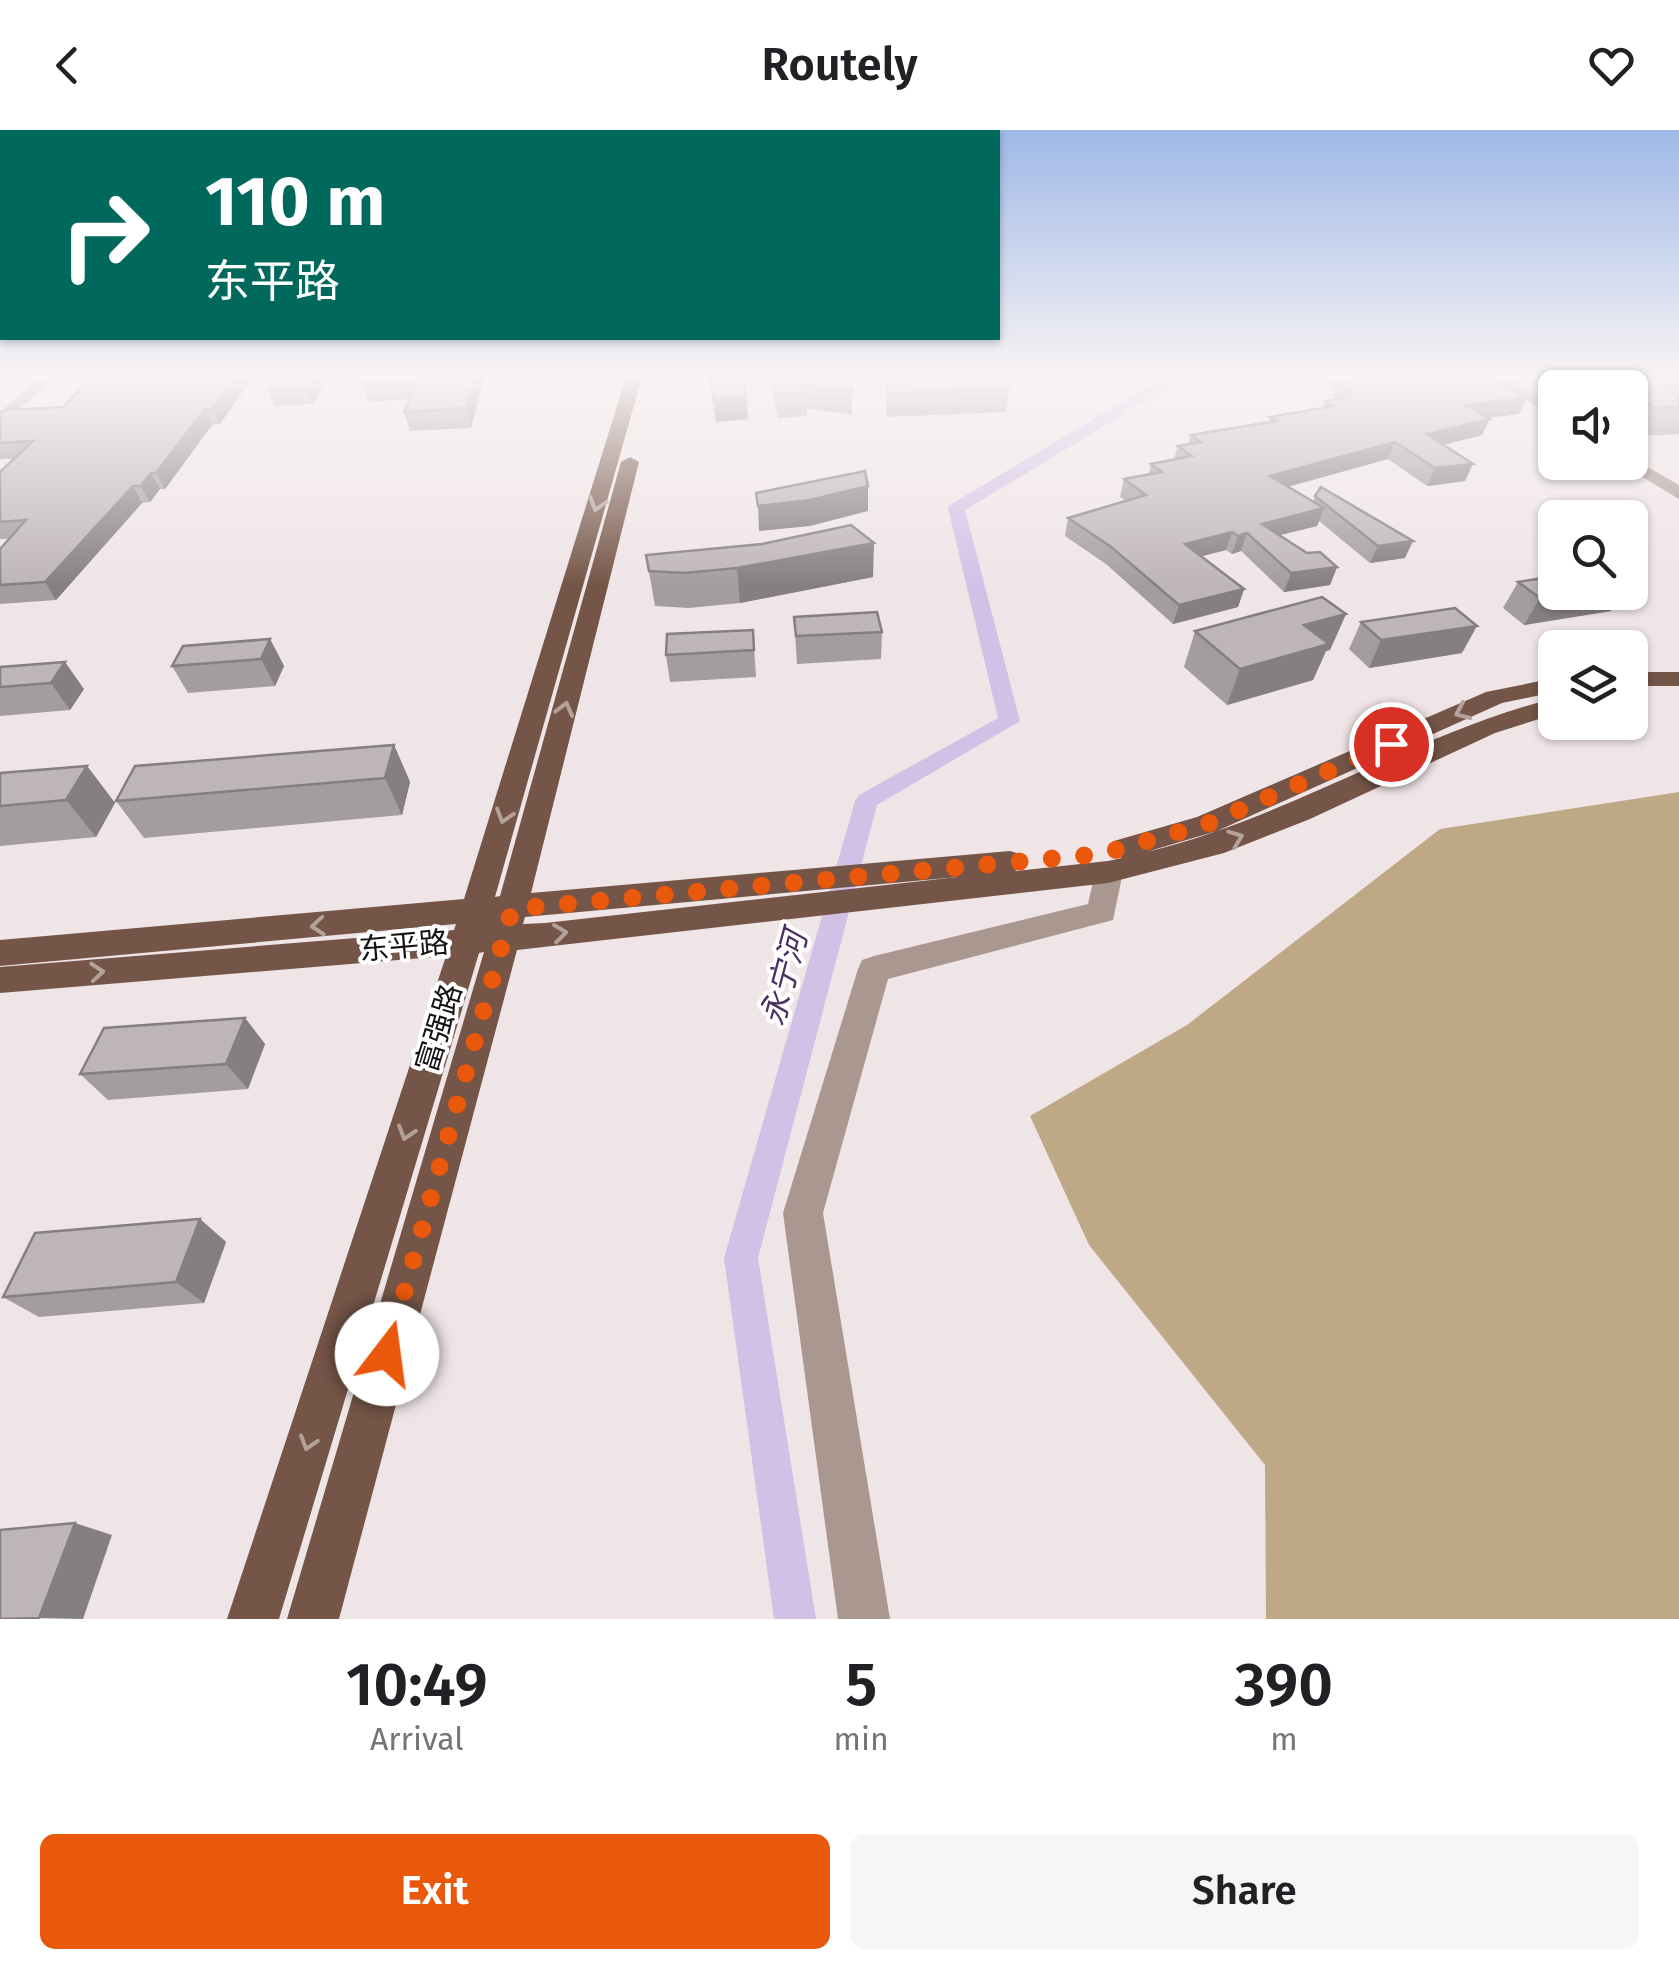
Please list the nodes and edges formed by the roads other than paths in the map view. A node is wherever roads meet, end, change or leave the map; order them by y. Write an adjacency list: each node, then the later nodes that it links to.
1 (616, 446): 14 (main road, 富强路, one-way to 14)
2 (631, 446): 14 (main road, 富强路, one-way to 2)
3 (1648, 466): 5 (street)
4 (1648, 472): 5 (street)
5 (1677, 488)
6 (1648, 679): 7 (main road)
7 (1679, 679)
8 (1538, 689): 13 (main road, 东平路, one-way to 13)
9 (1679, 694): 10 (main road)
10 (1648, 695)
11 (1538, 711): 12 (main road, 东平路, one-way to 11)
12 (1108, 872): 13 (main road, 东平路); 19 (street)
13 (938, 880): 14 (main road, 东平路)
14 (489, 925): 15 (main road, 东平路, one-way to 15); 16 (main road, 东平路, one-way to 14); 17 (main road, 富强路, one-way to 17); 18 (main road, 富强路)
15 (0, 953)
16 (0, 980)
17 (253, 1619)
18 (313, 1619)
19 (864, 1619)

